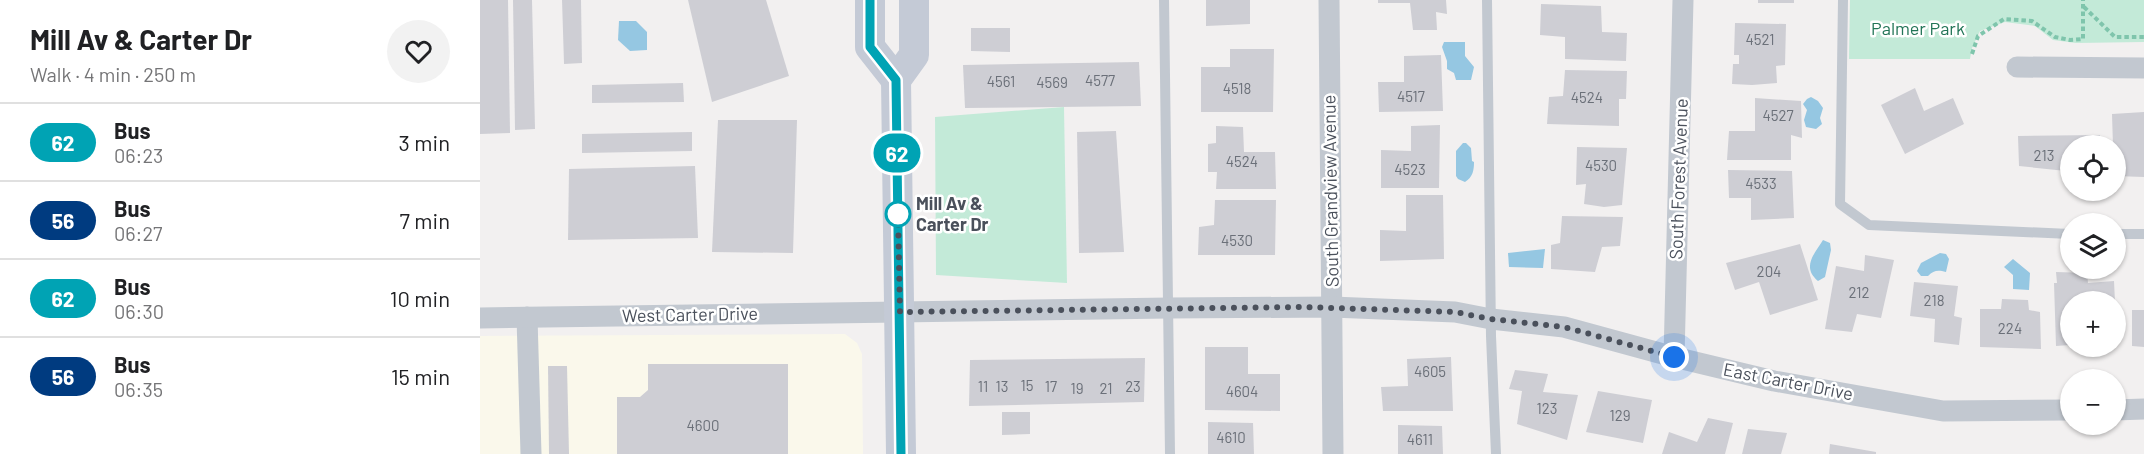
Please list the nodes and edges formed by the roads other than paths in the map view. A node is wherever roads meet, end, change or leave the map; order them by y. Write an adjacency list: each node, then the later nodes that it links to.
1 (870, 0): 10 (main road)
2 (915, 0): 10 (main road)
3 (1164, 0): 15 (lane)
4 (1329, 0): 14 (street, South Grandview Avenue)
5 (1487, 0): 19 (lane)
6 (1683, 0): 20 (street, South Forest Avenue)
7 (1843, 0): 11 (lane)
8 (2017, 67): 9 (street)
9 (2144, 68)
10 (896, 80): 16 (main road)
11 (2060, 234)
12 (2126, 234): 13 (lane)
13 (2144, 234)
14 (1332, 307): 15 (street, East Carter Drive); 19 (street, East Carter Drive); 27 (street, South Grandview Avenue)
15 (1169, 308): 16 (street, East Carter Drive); 26 (lane)
16 (900, 312): 17 (street, West Carter Drive); 25 (main road)
17 (527, 317): 18 (street, West Carter Drive); 24 (street)
18 (480, 318)
19 (1491, 319): 20 (street, East Carter Drive); 28 (lane)
20 (1674, 357): 22 (street, East Carter Drive)
21 (2144, 409): 23 (street)
22 (2060, 410)
23 (2126, 410)
24 (531, 454)
25 (901, 454)
26 (1170, 454)
27 (1334, 454)
28 (1496, 454)

